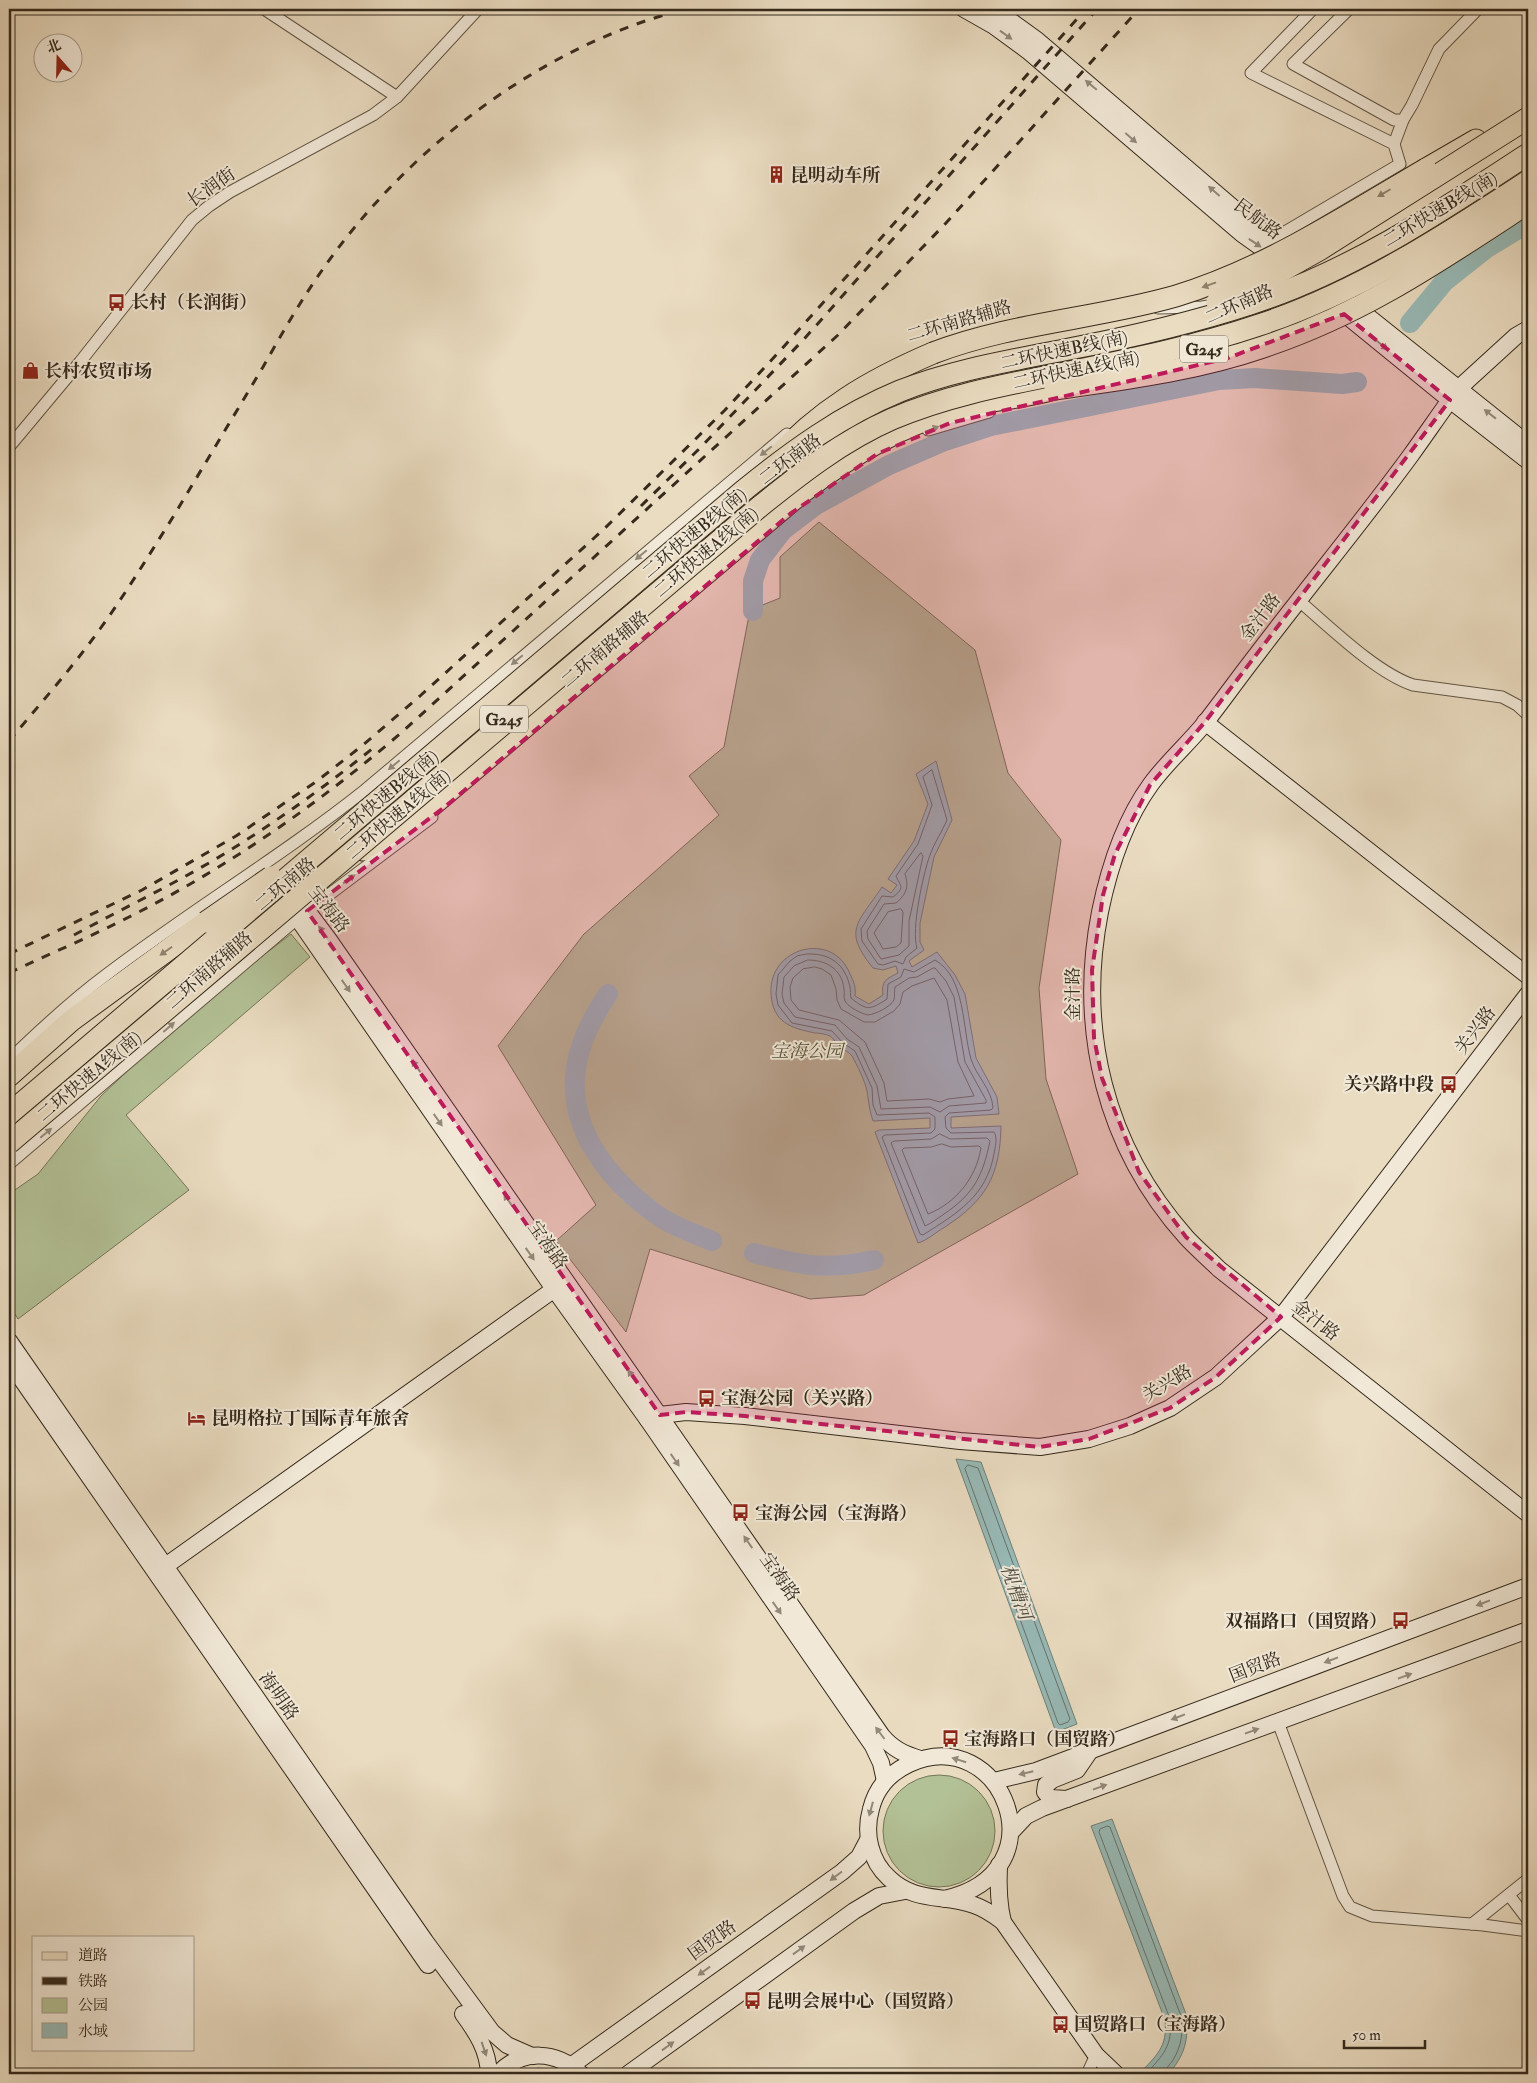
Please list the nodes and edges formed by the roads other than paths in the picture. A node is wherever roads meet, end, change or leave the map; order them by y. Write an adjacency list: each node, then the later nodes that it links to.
1 (264, 9): 8 (street)
2 (478, 9): 8 (street, 长润街)
3 (964, 9): 16 (street, 民航路, one-way to 16)
4 (994, 9): 15 (street, 民航路, one-way to 4)
5 (1313, 9): 12 (street)
6 (1349, 9): 11 (street)
7 (1478, 9): 11 (street)
8 (397, 97): 23 (street, 长润街)
9 (1528, 110): 27 (highway, one-way to 27, bridge)
10 (1528, 118): 19 (highway, bridge)
11 (1403, 120): 12 (street)
12 (1394, 144): 15 (street)
13 (1528, 144): 16 (main road, 二环南路 / G245); 19 (highway, 二环快速B线(南), bridge)
14 (1528, 193): 17 (main road, 二环南路 / G245); 20 (highway, bridge); 22 (highway, 二环快速A线(南), bridge)
15 (1273, 238): 16 (street, 民航路)
16 (1304, 272): 17 (street, 民航路); 27 (main road, 二环南路 / G245); 33 (street, 二环南路辅路, one-way to 33)
17 (1341, 303): 21 (street, 民航路); 34 (street, 二环南路辅路, one-way to 17); 34 (main road, 二环南路 / G245)
18 (1528, 329): 21 (street, 金汁路)
19 (922, 384): 32 (highway, 二环快速B线(南), bridge)
20 (1055, 389): 22 (highway, bridge); 28 (highway)
21 (1454, 395): 24 (street, 民航路, one-way to 21); 25 (street, 民航路); 29 (street, 金汁路)
22 (910, 412): 26 (highway, 二环快速A线(南), bridge)
23 (10, 444)
24 (1528, 444)
25 (1528, 461)
26 (809, 468): 28 (highway, bridge); 42 (highway, 二环快速A线(南), bridge)
27 (714, 520): 34 (main road, 二环南路 / G245)
28 (713, 569): 34 (highway)
29 (1298, 600): 30 (street); 31 (street, 金汁路)
30 (1528, 715)
31 (1205, 722): 35 (street); 45 (street, 金汁路)
32 (390, 790): 38 (highway, one-way to 38, bridge); 39 (highway, 二环快速B线(南), bridge)
33 (264, 864): 34 (street); 37 (street, 二环南路辅路)
34 (294, 903): 40 (main road, 二环南路 / G245); 41 (main road, 二环南路 / G245); 43 (street, 二环南路辅路, one-way to 34); 44 (street, 宝海路)
35 (1528, 976)
36 (1528, 994): 45 (street, 关兴路)
37 (9, 1060)
38 (9, 1076)
39 (9, 1114)
40 (9, 1118)
41 (9, 1138)
42 (9, 1143)
43 (9, 1164)
44 (559, 1285): 48 (street, 宝海路); 50 (street)
45 (1281, 1317): 48 (street, 关兴路); 49 (street, 金汁路)
46 (9, 1341): 50 (street, 海明路)
47 (9, 1362): 50 (street, 海明路)
48 (654, 1417): 55 (street, 宝海路, one-way to 48); 56 (street, 宝海路, one-way to 56)
49 (1528, 1514)
50 (161, 1570): 71 (street, 海明路); 73 (street, 海明路, one-way to 73)
51 (1528, 1586): 54 (street, 国贸路, one-way to 54)
52 (1528, 1630): 53 (street, one-way to 52)
53 (1278, 1722): 58 (street, one-way to 53); 68 (street)
54 (1090, 1751): 57 (street, 国贸路, one-way to 57); 58 (street)
55 (920, 1759): 56 (street); 57 (street, one-way to 55)
56 (885, 1781): 60 (street, one-way to 60)
57 (994, 1781): 59 (street)
58 (1067, 1799): 59 (street)
59 (1011, 1832): 61 (street)
60 (868, 1840): 63 (street); 72 (street, 国贸路, one-way to 72)
61 (999, 1864): 65 (street); 67 (street)
62 (1528, 1880): 64 (street)
63 (905, 1891): 65 (street); 75 (street, one-way to 63)
64 (1509, 1895): 66 (street); 68 (street)
65 (944, 1899): 67 (street)
66 (1528, 1920)
67 (1004, 1922): 70 (street)
68 (1472, 1924): 69 (street)
69 (1528, 1931)
70 (1096, 2055): 76 (street); 77 (street)
71 (532, 2056): 72 (street); 74 (street)
72 (577, 2070)
73 (489, 2074)
74 (498, 2074)
75 (628, 2074)
76 (1087, 2074)
77 (1116, 2074)

